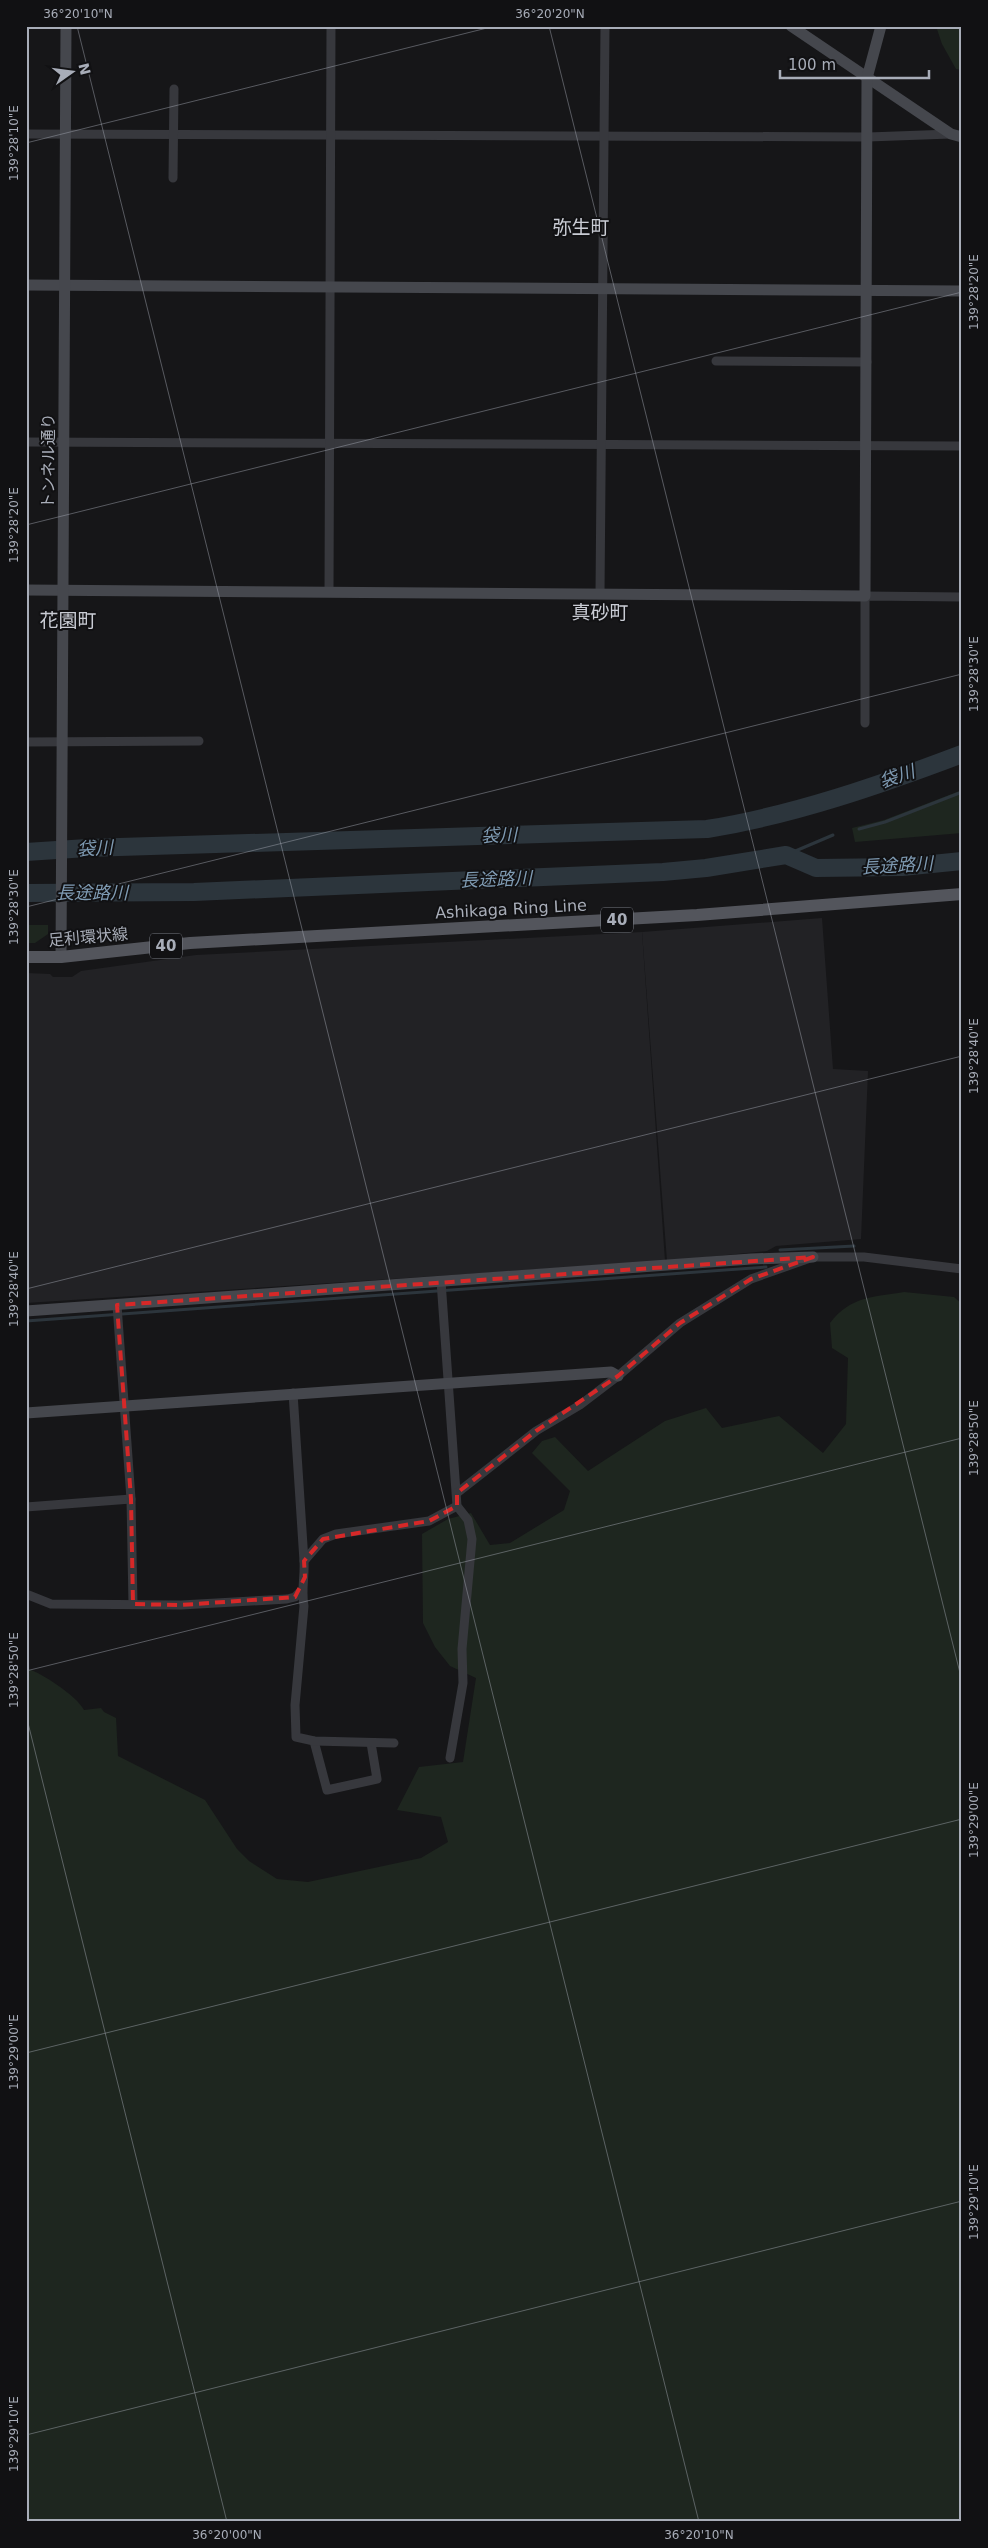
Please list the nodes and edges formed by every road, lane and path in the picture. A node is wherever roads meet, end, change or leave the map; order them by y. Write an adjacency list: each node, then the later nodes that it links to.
1 (66, 26): 9 (street, トンネル通り)
2 (331, 26): 11 (street)
3 (605, 26): 13 (street)
4 (791, 26): 6 (street)
5 (881, 26): 6 (street)
6 (867, 78): 12 (street); 14 (street)
7 (174, 89): 10 (street)
8 (26, 134): 9 (street)
9 (66, 134): 10 (street); 17 (street, トンネル通り)
10 (174, 134): 11 (street); 15 (street)
11 (330, 135): 13 (street); 18 (street)
12 (956, 135): 14 (street)
13 (604, 136): 14 (street); 19 (street)
14 (868, 137): 20 (street)
15 (173, 178)
16 (26, 286): 17 (street)
17 (65, 286): 18 (street); 25 (street, トンネル通り)
18 (330, 287): 19 (street); 26 (street)
19 (602, 288): 20 (street); 27 (street)
20 (867, 290): 21 (street); 23 (street)
21 (962, 291)
22 (716, 361): 23 (street)
23 (867, 362): 28 (street)
24 (26, 442): 25 (street)
25 (64, 442): 26 (street); 31 (street, トンネル通り)
26 (328, 444): 27 (street); 32 (street)
27 (601, 444): 28 (street); 33 (street)
28 (867, 446): 29 (street); 34 (street)
29 (962, 446)
30 (26, 590): 31 (street)
31 (63, 591): 32 (street); 39 (street, トンネル通り)
32 (329, 592): 33 (street)
33 (600, 593): 34 (street)
34 (865, 596): 35 (street); 36 (street)
35 (962, 596)
36 (865, 723)
37 (199, 741): 39 (street)
38 (26, 742): 39 (street)
39 (61, 742): 42 (street, トンネル通り)
40 (962, 894): 42 (main road, 足利環状線 / 40)
41 (26, 957): 42 (main road, 足利環状線 / 40)
42 (61, 957)
43 (813, 1257): 44 (street); 45 (street); 48 (street)
44 (962, 1269)
45 (441, 1281): 46 (street); 49 (street)
46 (117, 1305): 47 (street); 51 (street)
47 (26, 1311)
48 (618, 1376): 49 (street); 53 (street)
49 (450, 1382): 50 (street); 53 (street)
50 (293, 1393): 51 (street); 57 (street)
51 (124, 1405): 52 (street); 54 (street)
52 (26, 1413)
53 (457, 1493): 55 (street)
54 (131, 1499): 56 (street); 60 (street)
55 (457, 1506): 57 (street); 64 (street)
56 (26, 1507)
57 (304, 1561): 58 (street)
58 (301, 1591): 60 (street); 61 (street)
59 (26, 1594): 60 (street)
60 (133, 1604)
61 (314, 1741): 62 (street); 62 (street)
62 (372, 1743): 63 (street)
63 (394, 1743)
64 (450, 1758)

